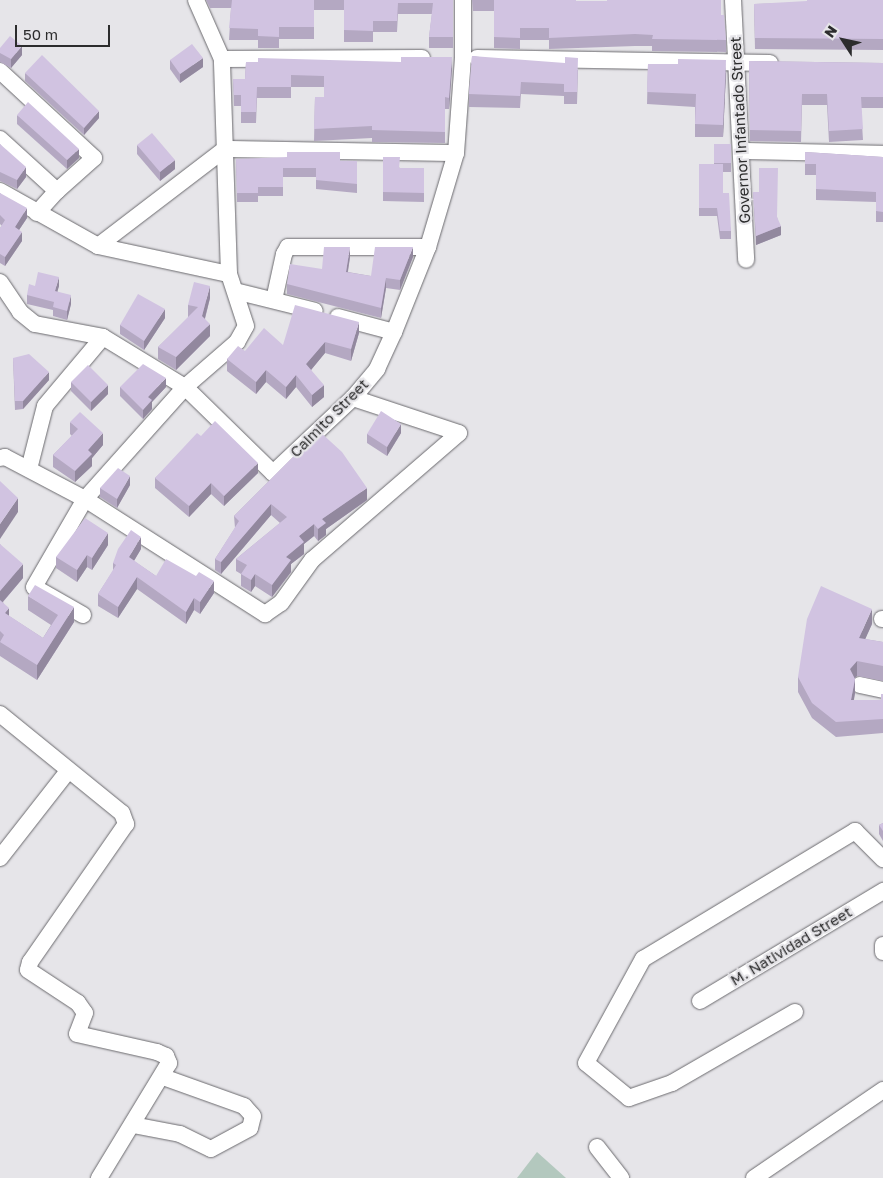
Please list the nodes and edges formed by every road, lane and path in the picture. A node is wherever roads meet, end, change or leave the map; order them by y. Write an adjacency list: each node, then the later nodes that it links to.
1 (196, 0): 5 (street)
2 (464, 0): 4 (street, Caimito Street)
3 (733, 0): 6 (street, Governor Infantado Street)
4 (464, 58): 5 (street); 6 (street); 12 (street, Caimito Street)
5 (222, 59): 10 (street)
6 (738, 62): 7 (street); 11 (street, Governor Infantado Street)
7 (786, 63)
8 (0, 71): 15 (street)
9 (0, 139): 15 (street)
10 (225, 149): 12 (street); 17 (street); 20 (street)
11 (742, 151): 13 (street); 19 (street, Governor Infantado Street)
12 (456, 153): 18 (street, Caimito Street)
13 (883, 154)
14 (0, 191): 16 (street)
15 (57, 191): 16 (street)
16 (37, 214): 17 (street)
17 (98, 246): 20 (street)
18 (428, 247): 23 (street); 24 (street, Caimito Street)
19 (746, 260)
20 (229, 274): 22 (street)
21 (0, 282): 25 (street, Caimito Street)
22 (235, 292): 23 (street); 26 (street)
23 (274, 300): 24 (street)
24 (394, 332): 27 (street, Caimito Street)
25 (103, 337): 26 (street, Caimito Street); 29 (street)
26 (186, 387): 27 (street, Caimito Street); 30 (street)
27 (353, 398): 30 (street)
28 (2, 455): 29 (street)
29 (29, 469): 30 (street)
30 (85, 498): 31 (street)
31 (84, 615)
32 (860, 685): 33 (street)
33 (883, 690)
34 (0, 714): 35 (street)
35 (68, 771): 36 (street); 43 (street)
36 (0, 858)
37 (883, 859): 42 (street)
38 (883, 890): 41 (street, M. Natividad Street)
39 (883, 945): 40 (street)
40 (883, 952)
41 (700, 1001)
42 (795, 1012)
43 (163, 1077): 45 (street); 45 (street)
44 (883, 1090): 49 (street)
45 (133, 1125): 47 (street)
46 (597, 1147): 48 (street)
47 (99, 1178)
48 (621, 1178)
49 (754, 1178)

